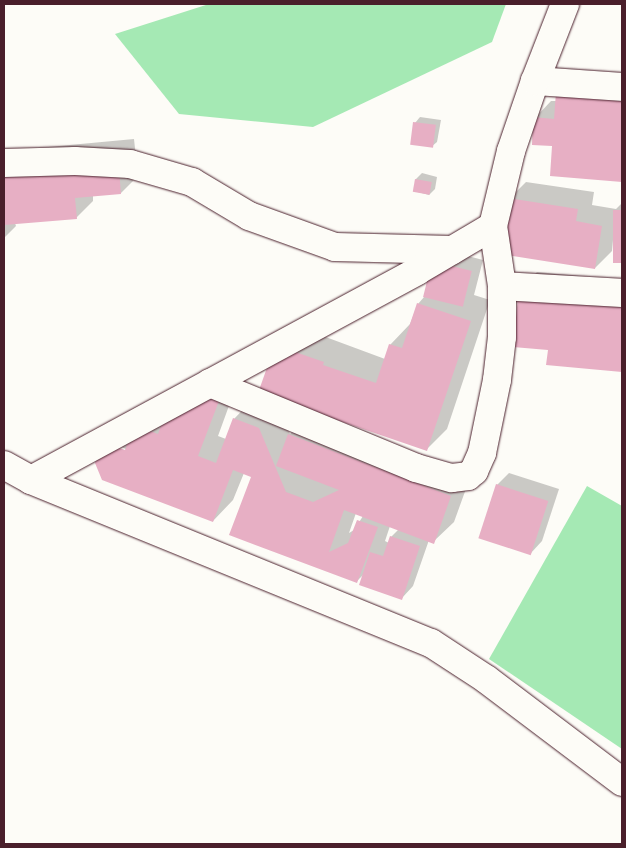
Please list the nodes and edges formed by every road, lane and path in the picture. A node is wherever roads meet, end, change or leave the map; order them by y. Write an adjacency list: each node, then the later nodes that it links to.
1 (565, 4): 2 (street)
2 (535, 81): 3 (street); 5 (street)
3 (622, 87)
4 (4, 163): 6 (street)
5 (493, 226): 6 (street); 7 (street)
6 (452, 250): 9 (street)
7 (502, 286): 8 (street); 9 (street)
8 (622, 293)
9 (210, 383): 11 (street)
10 (4, 465): 11 (street)
11 (31, 480): 12 (street)
12 (622, 782)

